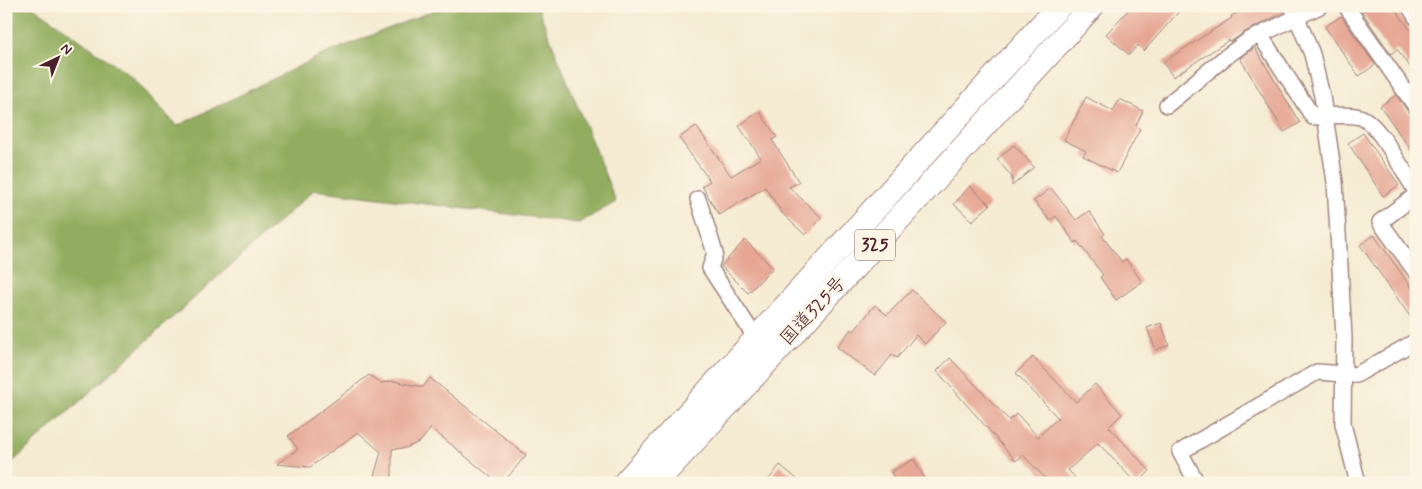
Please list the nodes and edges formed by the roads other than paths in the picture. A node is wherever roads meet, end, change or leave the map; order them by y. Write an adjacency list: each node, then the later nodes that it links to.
1 (1059, 6): 16 (highway, 国道325号 / 325)
2 (1092, 6): 20 (highway, 国道325号 / 325)
3 (1320, 6): 6 (street)
4 (1346, 6): 10 (street)
5 (1409, 6): 7 (street)
6 (1294, 12): 8 (street); 11 (street)
7 (1416, 17)
8 (1260, 35): 9 (street); 11 (street)
9 (1167, 104)
10 (1416, 107)
11 (1325, 116): 12 (street); 18 (street)
12 (1416, 191)
13 (1416, 195): 15 (street)
14 (698, 198): 16 (street)
15 (1416, 272)
16 (757, 340): 19 (highway, 国道325号 / 325)
17 (1416, 341): 18 (street)
18 (1344, 373): 21 (street); 22 (street)
19 (626, 483)
20 (655, 483)
21 (1197, 483)
22 (1358, 483)

